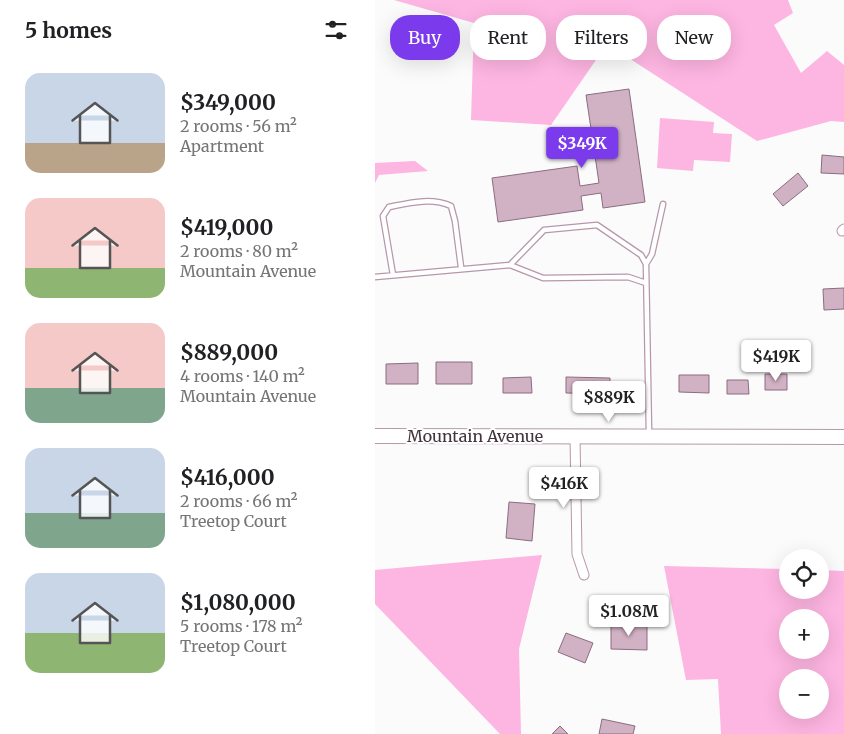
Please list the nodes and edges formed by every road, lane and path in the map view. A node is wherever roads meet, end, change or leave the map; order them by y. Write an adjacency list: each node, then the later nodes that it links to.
1 (663, 204): 3 (lane)
2 (510, 264): 3 (lane); 4 (lane); 7 (lane)
3 (646, 264): 7 (lane)
4 (461, 267): 5 (lane); 5 (lane)
5 (393, 274): 6 (lane)
6 (375, 277)
7 (646, 283): 10 (lane)
8 (375, 436): 9 (main road, Mountain Avenue)
9 (575, 437): 10 (main road, Mountain Avenue); 12 (street)
10 (649, 437): 11 (main road, Mountain Avenue)
11 (844, 437)
12 (584, 575)

